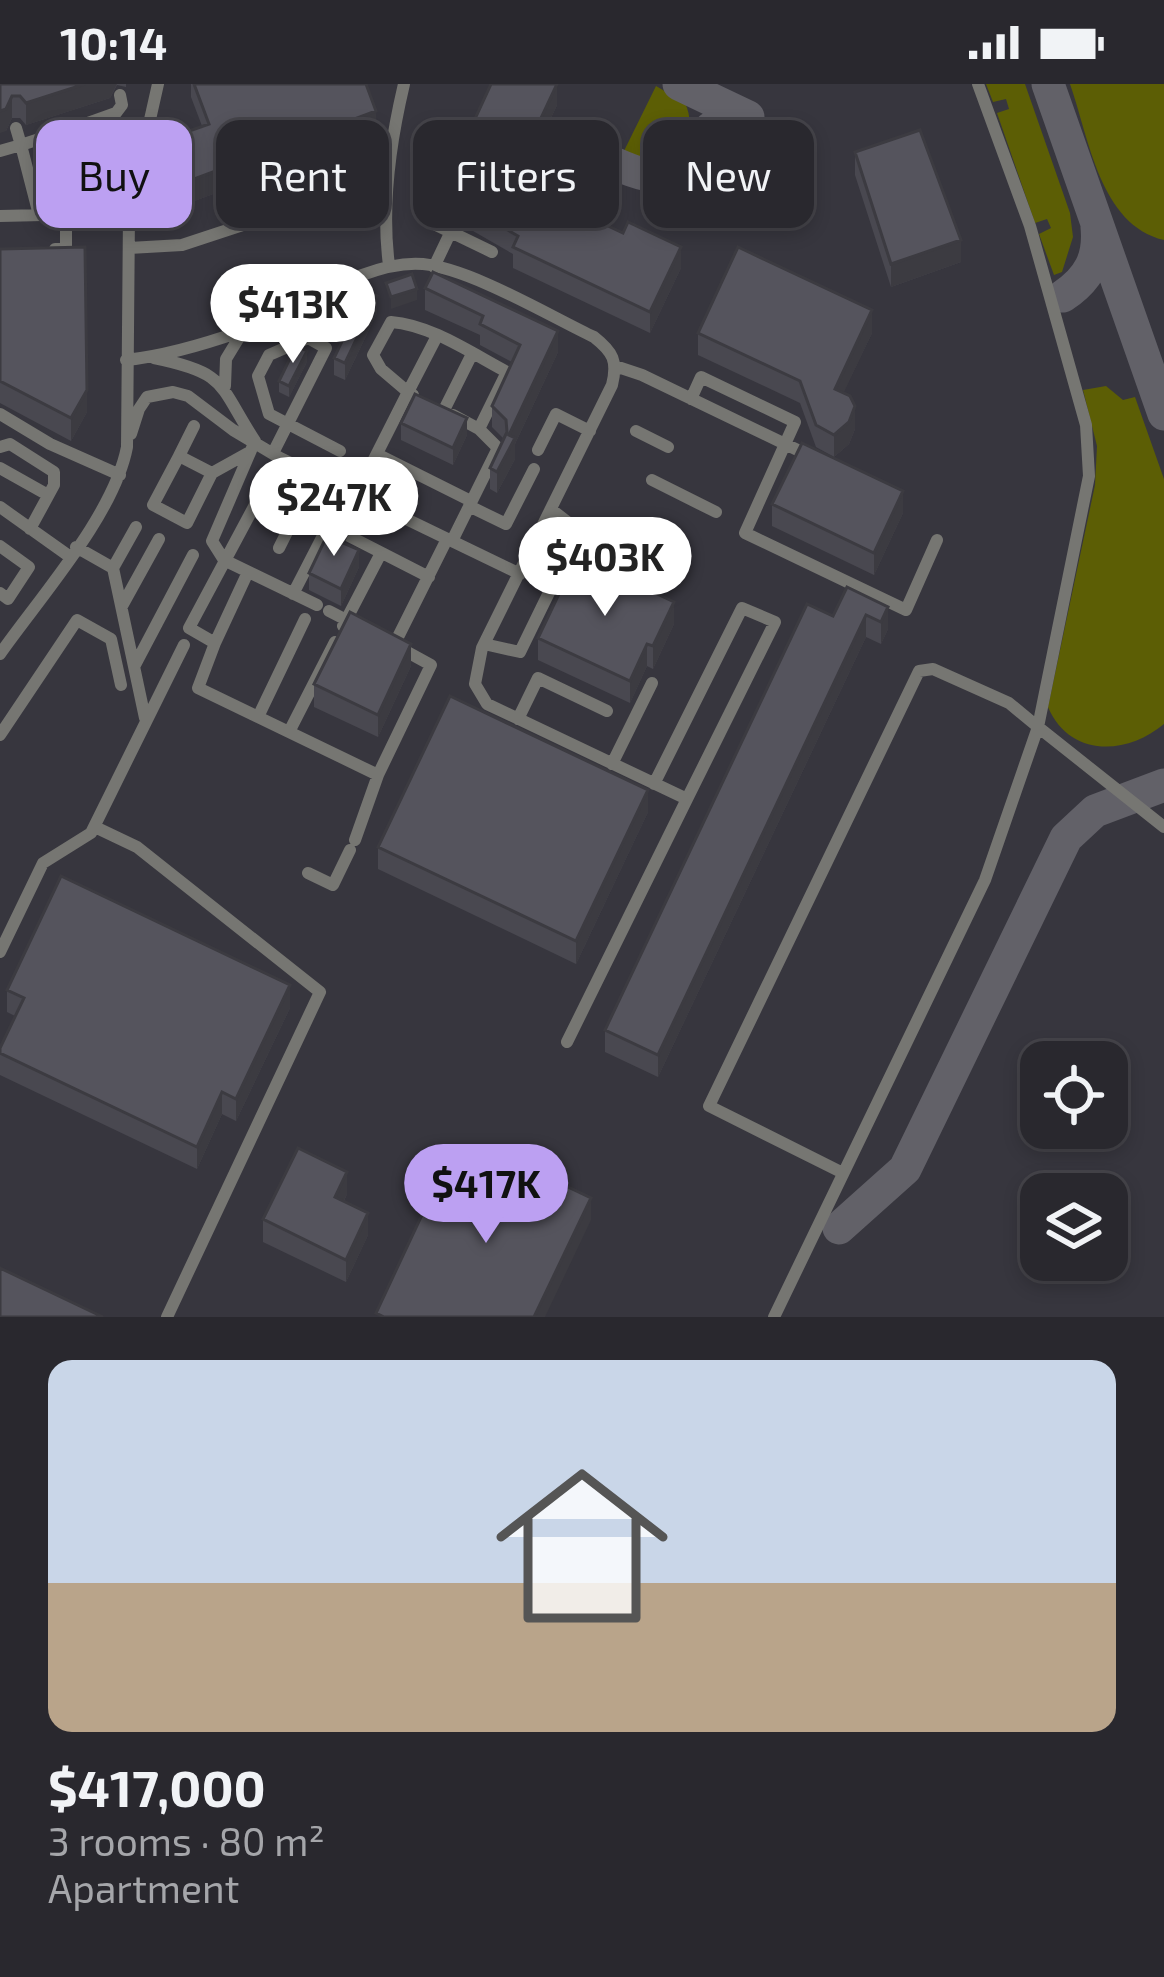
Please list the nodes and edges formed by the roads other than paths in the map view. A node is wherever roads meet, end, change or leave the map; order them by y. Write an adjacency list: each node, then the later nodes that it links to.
1 (158, 84): 6 (street)
2 (404, 84): 23 (street)
3 (979, 84): 102 (street)
4 (120, 95): 5 (street)
5 (96, 120)
6 (150, 120)
7 (16, 128): 9 (street)
8 (36, 140): 9 (street)
9 (21, 145): 10 (street); 12 (street)
10 (0, 152)
11 (36, 176): 12 (street)
12 (31, 178): 13 (street)
13 (36, 201)
14 (36, 215): 15 (street)
15 (0, 216)
16 (66, 228): 21 (street)
17 (129, 228): 20 (street)
18 (234, 228): 20 (street)
19 (450, 232): 19 (street); 22 (street); 24 (street)
20 (128, 248): 29 (street)
21 (42, 250)
22 (492, 252)
23 (389, 265): 24 (street); 25 (street)
24 (434, 266): 30 (street)
25 (243, 330): 28 (street); 31 (street)
26 (437, 336): 27 (street); 32 (street); 32 (street)
27 (472, 354): 34 (street); 38 (street)
28 (153, 358): 29 (street); 31 (street)
29 (125, 361): 43 (street)
30 (615, 362): 33 (street); 39 (street)
31 (225, 386): 44 (street)
32 (408, 392): 34 (street); 48 (street)
33 (691, 399): 41 (street); 41 (street)
34 (444, 410): 38 (street)
35 (0, 414): 55 (street)
36 (287, 424): 36 (street); 46 (street); 50 (street)
37 (194, 426): 49 (street)
38 (479, 428): 59 (street)
39 (590, 431): 47 (street); 61 (street)
40 (636, 431): 45 (street)
41 (786, 445): 51 (street); 68 (street)
42 (0, 447): 57 (street)
43 (127, 447): 44 (street); 55 (street)
44 (252, 447): 50 (street); 54 (street); 74 (street)
45 (668, 447)
46 (340, 451)
47 (538, 451)
48 (376, 454): 58 (street); 59 (street)
49 (179, 455): 54 (street); 54 (street)
50 (277, 455): 58 (street); 74 (street)
51 (827, 464)
52 (0, 468): 57 (street)
53 (534, 469): 59 (street)
54 (212, 473)
55 (120, 475): 71 (street)
56 (652, 480): 62 (street)
57 (48, 495): 65 (street)
58 (356, 495): 67 (street)
59 (470, 504): 67 (street)
60 (0, 507): 65 (street)
61 (551, 510): 78 (street); 91 (street)
62 (716, 512)
63 (328, 526): 70 (street); 72 (street); 83 (street)
64 (136, 527): 76 (street)
65 (31, 529): 71 (street)
66 (159, 538): 85 (street)
67 (450, 540): 78 (street); 79 (street)
68 (937, 540)
69 (0, 546): 81 (street)
70 (279, 548)
71 (72, 551): 76 (street); 84 (street)
72 (381, 553): 79 (street); 88 (street)
73 (193, 555): 95 (street)
74 (224, 560): 77 (street); 90 (street)
75 (271, 563): 80 (street)
76 (113, 568): 85 (street)
77 (248, 572): 80 (street); 90 (street)
78 (520, 574): 91 (street)
79 (429, 577): 93 (street)
80 (263, 579): 83 (street)
81 (20, 582): 82 (street); 84 (street)
82 (0, 593)
83 (293, 594): 86 (street)
84 (41, 596): 89 (street)
85 (122, 608): 95 (street)
86 (315, 610): 88 (street); 99 (street)
87 (0, 627): 89 (street)
88 (343, 627): 93 (street); 103 (street)
89 (13, 636): 94 (street)
90 (215, 643): 99 (street)
91 (484, 644): 100 (street)
92 (184, 645): 101 (street)
93 (394, 645): 106 (street)
94 (0, 655)
95 (134, 666): 101 (street)
96 (652, 683): 105 (street)
97 (122, 685): 104 (street)
98 (607, 711): 100 (street)
99 (258, 717): 103 (street)
100 (518, 718): 105 (street)
101 (146, 719): 109 (street)
102 (1037, 727): 110 (street); 114 (street); 114 (street)
103 (289, 732): 106 (street)
104 (0, 735)
105 (612, 764): 107 (street)
106 (377, 775): 111 (street)
107 (654, 784): 108 (street); 108 (street)
108 (687, 800): 113 (street)
109 (94, 827): 112 (street); 115 (street)
110 (1164, 827)
111 (308, 873)
112 (0, 952)
113 (567, 1042)
114 (843, 1173): 116 (street)
115 (167, 1317)
116 (774, 1317)

